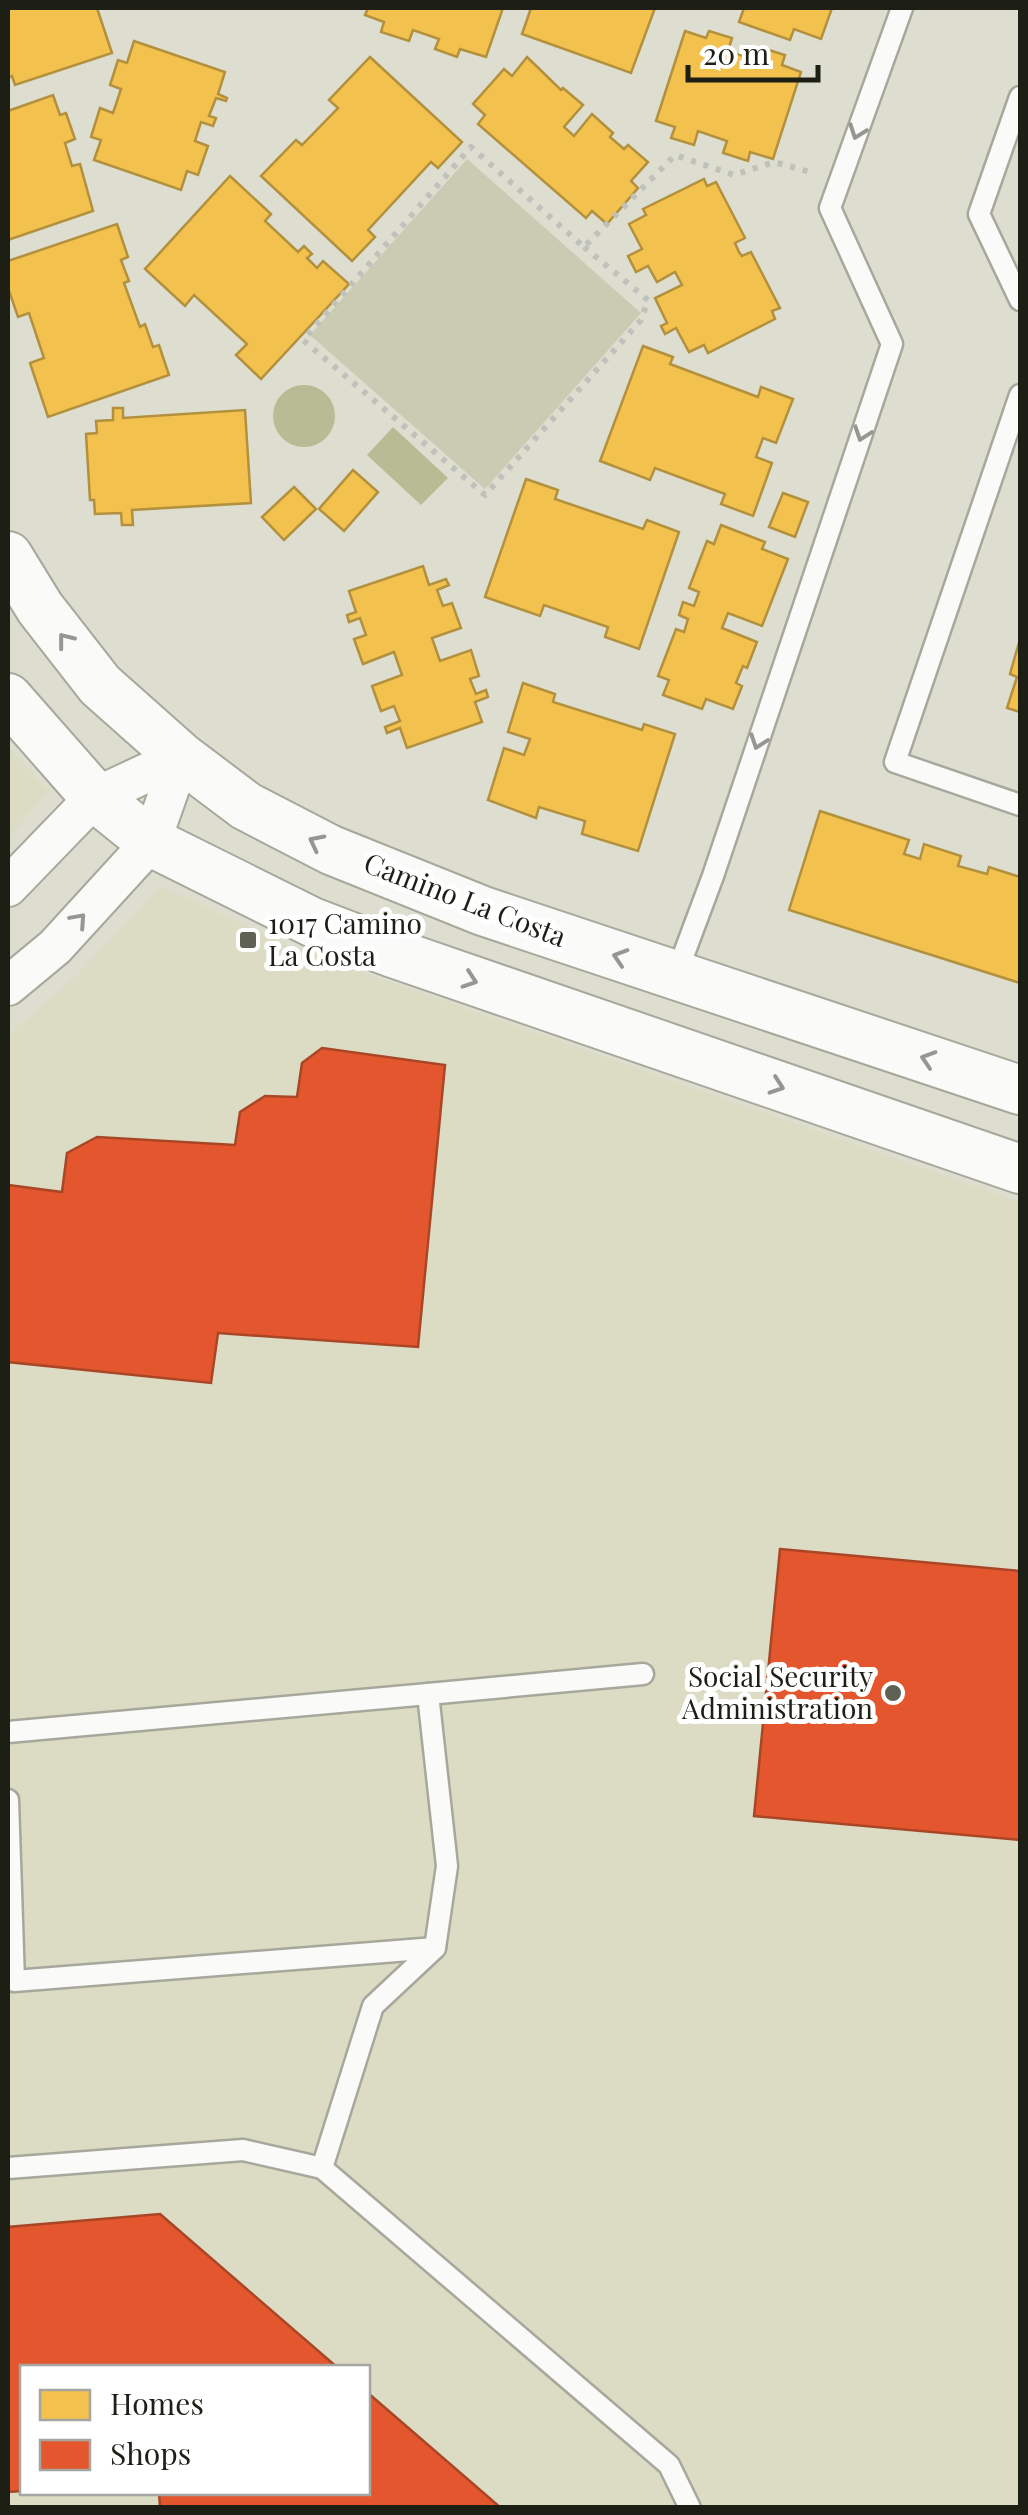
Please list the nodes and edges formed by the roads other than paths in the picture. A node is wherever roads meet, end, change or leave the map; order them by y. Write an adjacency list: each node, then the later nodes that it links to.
1 (902, 8): 12 (lane, one-way to 12)
2 (1020, 97): 3 (lane)
3 (1020, 300)
4 (1020, 395): 9 (lane)
5 (8, 556): 7 (street, Camino La Costa, one-way to 5)
6 (8, 698): 8 (street)
7 (181, 757): 8 (street); 10 (street); 12 (street, Camino La Costa, one-way to 7)
8 (95, 797): 10 (street); 11 (street)
9 (1020, 806)
10 (151, 842): 13 (street, one-way to 10); 15 (street, one-way to 15)
11 (8, 887)
12 (676, 976): 14 (street, Camino La Costa, one-way to 12)
13 (8, 986)
14 (1020, 1090)
15 (1020, 1169)
16 (642, 1674): 17 (lane)
17 (428, 1694): 18 (lane); 20 (lane)
18 (8, 1732)
19 (8, 1800): 21 (lane)
20 (435, 1948): 21 (lane); 23 (lane)
21 (11, 1982)
22 (8, 2168): 23 (lane)
23 (322, 2168): 24 (lane)
24 (690, 2508)

